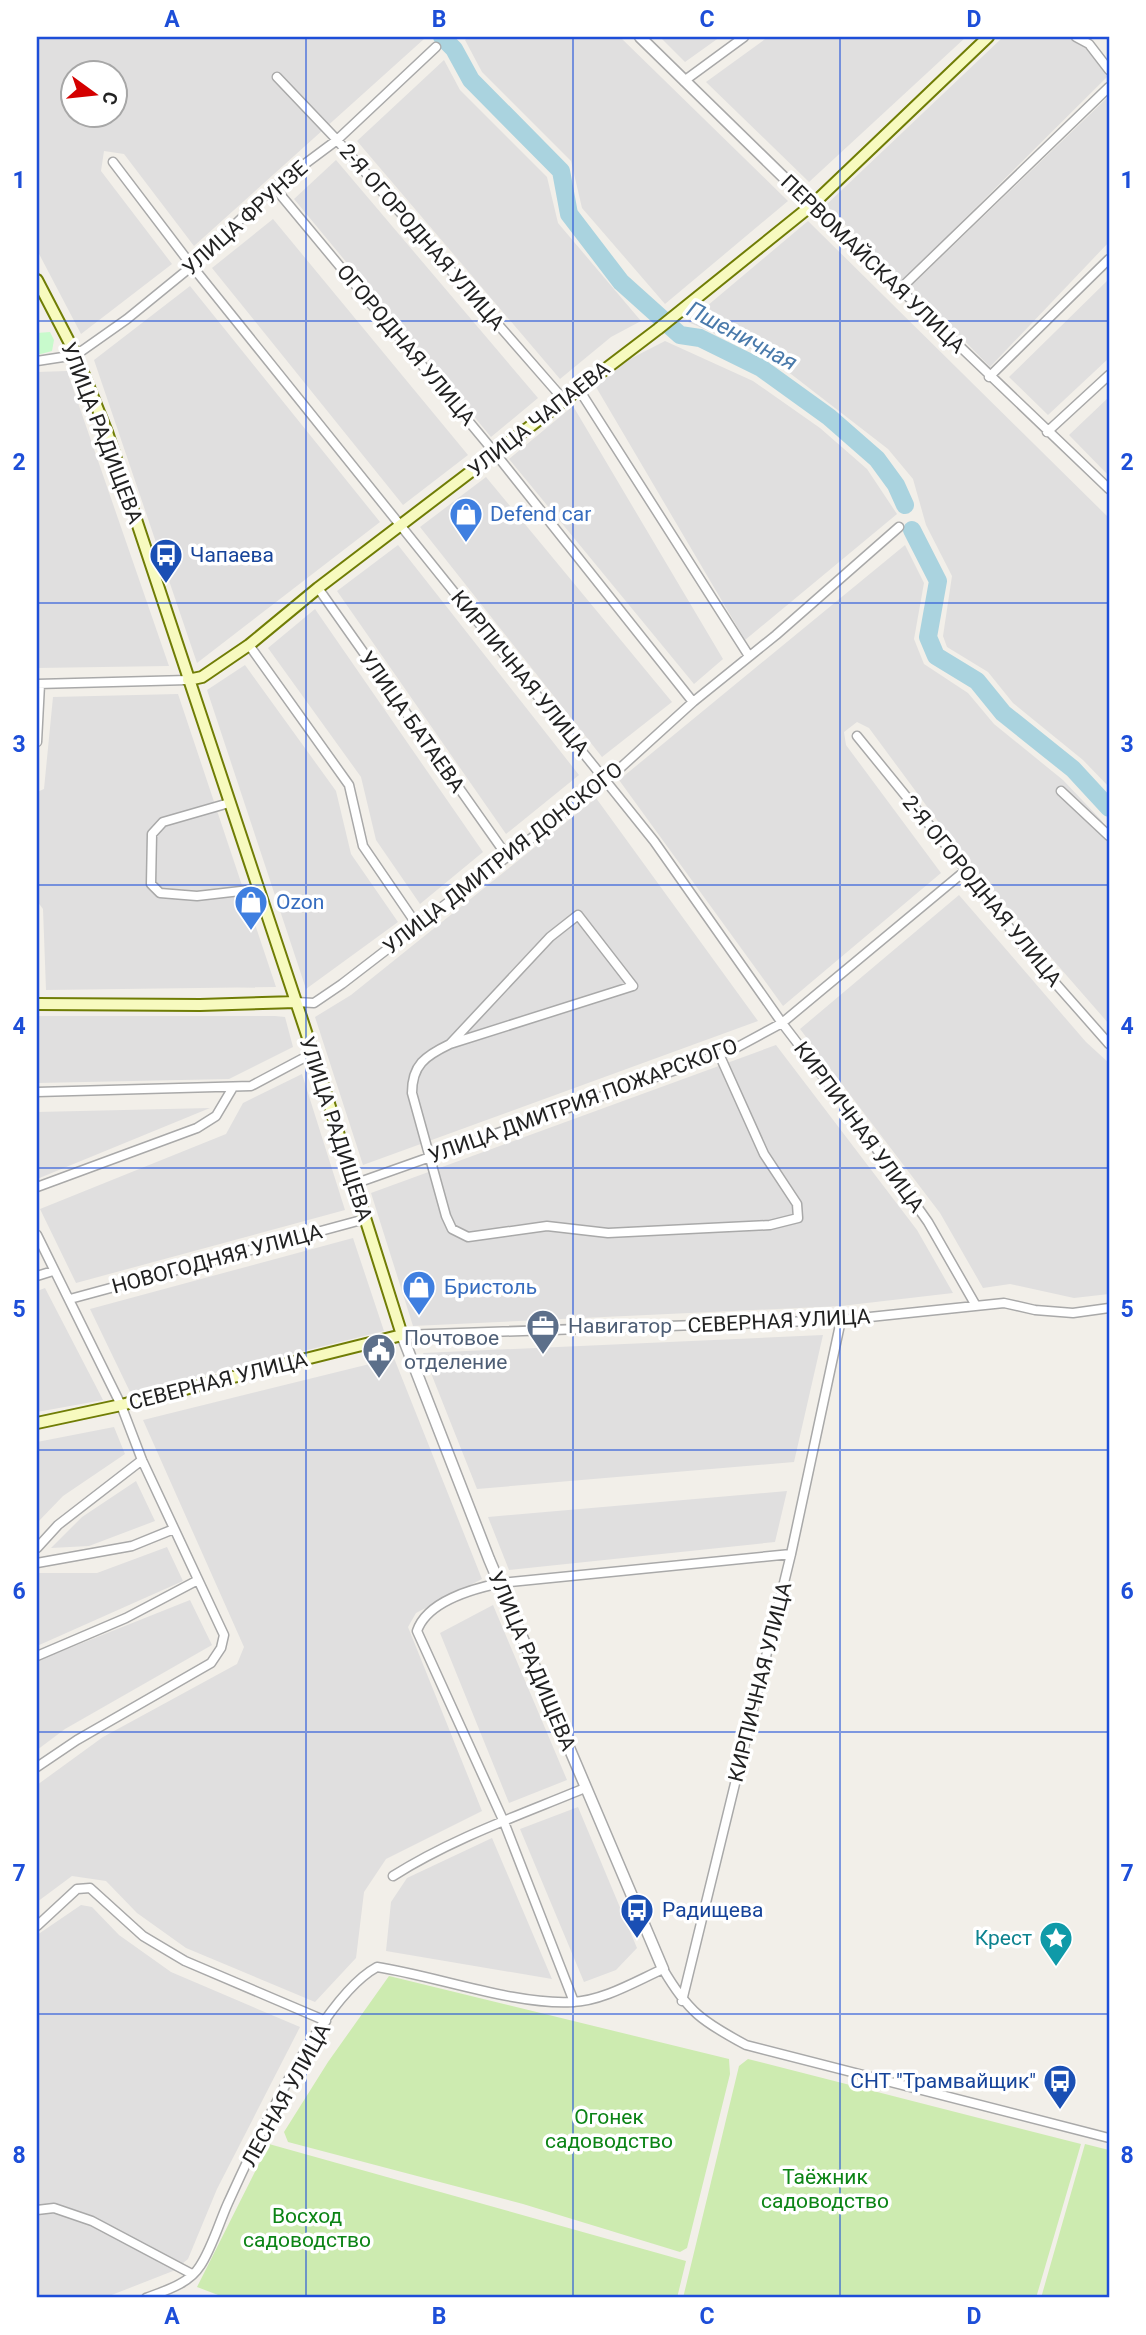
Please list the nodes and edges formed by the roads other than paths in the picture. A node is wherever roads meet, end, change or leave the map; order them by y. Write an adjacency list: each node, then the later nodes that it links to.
1 (640, 37): 8 (street, ПЕРВОМАЙСКАЯ УЛИЦА)
2 (744, 37): 8 (street)
3 (988, 37): 13 (main road, УЛИЦА ЧАПАЕВА)
4 (1076, 37): 6 (street)
5 (436, 47): 10 (street, УЛИЦА ФРУНЗЕ)
6 (1109, 71)
7 (277, 77): 10 (street, 2-Я ОГОРОДНАЯ УЛИЦА)
8 (684, 81): 13 (street, ПЕРВОМАЙСКАЯ УЛИЦА)
9 (1109, 87): 17 (street)
10 (337, 140): 12 (street, УЛИЦА ФРУНЗЕ); 23 (street, 2-Я ОГОРОДНАЯ УЛИЦА)
11 (113, 162): 15 (street, КИРПИЧНАЯ УЛИЦА)
12 (274, 187): 15 (street, УЛИЦА ФРУНЗЕ); 25 (street, ОГОРОДНАЯ УЛИЦА)
13 (811, 205): 17 (street, ПЕРВОМАЙСКАЯ УЛИЦА); 22 (main road, УЛИЦА ЧАПАЕВА)
14 (1109, 259): 21 (street)
15 (192, 266): 18 (street, УЛИЦА ФРУНЗЕ); 27 (street, КИРПИЧНАЯ УЛИЦА)
16 (37, 280): 18 (main road, УЛИЦА РАДИЩЕВА)
17 (899, 290): 21 (street, ПЕРВОМАЙСКАЯ УЛИЦА)
18 (76, 355): 19 (street, УЛИЦА ФРУНЗЕ); 32 (main road, УЛИЦА РАДИЩЕВА)
19 (37, 361)
20 (1109, 375): 24 (street)
21 (989, 377): 24 (street, ПЕРВОМАЙСКАЯ УЛИЦА)
22 (578, 388): 23 (main road, УЛИЦА ЧАПАЕВА); 31 (street)
23 (564, 400): 25 (main road, УЛИЦА ЧАПАЕВА)
24 (1047, 432): 26 (street, ПЕРВОМАЙСКАЯ УЛИЦА)
25 (495, 453): 27 (main road, УЛИЦА ЧАПАЕВА); 34 (street, ОГОРОДНАЯ УЛИЦА)
26 (1109, 489)
27 (400, 525): 29 (main road, УЛИЦА ЧАПАЕВА); 37 (street, КИРПИЧНАЯ УЛИЦА)
28 (899, 527): 31 (street, УЛИЦА ДМИТРИЯ ДОНСКОГО)
29 (317, 588): 30 (main road, УЛИЦА ЧАПАЕВА); 41 (street, УЛИЦА БАТАЕВА)
30 (249, 645): 32 (main road, УЛИЦА ЧАПАЕВА); 44 (street)
31 (749, 656): 34 (street, УЛИЦА ДМИТРИЯ ДОНСКОГО)
32 (188, 680): 33 (street, УЛИЦА ЧАПАЕВА); 39 (main road, УЛИЦА РАДИЩЕВА)
33 (38, 684): 36 (street)
34 (693, 702): 37 (street, УЛИЦА ДМИТРИЯ ДОНСКОГО)
35 (857, 736): 42 (street, 2-Я ОГОРОДНАЯ УЛИЦА)
36 (37, 742)
37 (607, 780): 41 (street, УЛИЦА ДМИТРИЯ ДОНСКОГО); 47 (street, КИРПИЧНАЯ УЛИЦА)
38 (1061, 791): 40 (street)
39 (229, 803): 43 (main road, УЛИЦА РАДИЩЕВА); 43 (street)
40 (1109, 836)
41 (507, 856): 44 (street, УЛИЦА ДМИТРИЯ ДОНСКОГО)
42 (966, 870): 47 (street, УЛИЦА ДМИТРИЯ ПОЖАРСКОГО); 49 (street, 2-Я ОГОРОДНАЯ УЛИЦА)
43 (258, 889): 45 (main road, УЛИЦА РАДИЩЕВА)
44 (417, 925): 45 (street, УЛИЦА ДМИТРИЯ ДОНСКОГО)
45 (296, 1002): 46 (main road, УЛИЦА ДМИТРИЯ ДОНСКОГО); 50 (main road, УЛИЦА РАДИЩЕВА)
46 (37, 1004)
47 (782, 1023): 51 (street, УЛИЦА ДМИТРИЯ ПОЖАРСКОГО); 62 (street, КИРПИЧНАЯ УЛИЦА)
48 (450, 1044): 48 (street); 54 (street)
49 (1109, 1044)
50 (313, 1053): 52 (street); 55 (main road, УЛИЦА РАДИЩЕВА)
51 (719, 1054): 54 (street, УЛИЦА ДМИТРИЯ ПОЖАРСКОГО); 54 (street)
52 (232, 1089): 53 (street); 56 (street)
53 (37, 1092)
54 (429, 1156): 55 (street, УЛИЦА ДМИТРИЯ ПОЖАРСКОГО)
55 (354, 1184): 57 (main road, УЛИЦА РАДИЩЕВА)
56 (37, 1187)
57 (365, 1219): 61 (street, НОВОГОДНЯЯ УЛИЦА); 65 (main road, УЛИЦА РАДИЩЕВА)
58 (37, 1235): 59 (street)
59 (53, 1271): 60 (street); 61 (street)
60 (37, 1276)
61 (69, 1300): 66 (street)
62 (975, 1304): 63 (street, СЕВЕРНАЯ УЛИЦА); 64 (street, СЕВЕРНАЯ УЛИЦА)
63 (1109, 1308)
64 (841, 1321): 65 (street, СЕВЕРНАЯ УЛИЦА); 71 (street, КИРПИЧНАЯ УЛИЦА)
65 (402, 1335): 66 (main road, СЕВЕРНАЯ УЛИЦА); 74 (street, УЛИЦА РАДИЩЕВА)
66 (121, 1405): 67 (main road, СЕВЕРНАЯ УЛИЦА); 68 (street)
67 (37, 1423)
68 (142, 1460): 69 (street); 70 (street)
69 (174, 1529): 72 (street); 73 (street)
70 (37, 1548)
71 (791, 1555): 74 (street); 82 (street, КИРПИЧНАЯ УЛИЦА)
72 (37, 1563)
73 (198, 1580): 75 (street); 76 (street)
74 (500, 1583): 77 (street, УЛИЦА РАДИЩЕВА); 78 (street)
75 (37, 1656)
76 (37, 1767)
77 (586, 1788): 78 (street); 81 (street, УЛИЦА РАДИЩЕВА)
78 (504, 1822): 79 (street); 83 (street)
79 (393, 1876)
80 (37, 1926): 84 (street)
81 (663, 1969): 82 (street); 83 (street, ЛЕСНАЯ УЛИЦА)
82 (682, 2001): 85 (street)
83 (574, 2002): 84 (street, ЛЕСНАЯ УЛИЦА)
84 (326, 2021): 87 (street, ЛЕСНАЯ УЛИЦА)
85 (1109, 2138)
86 (37, 2210): 87 (street)
87 (192, 2274): 88 (street, ЛЕСНАЯ УЛИЦА)
88 (146, 2298)

